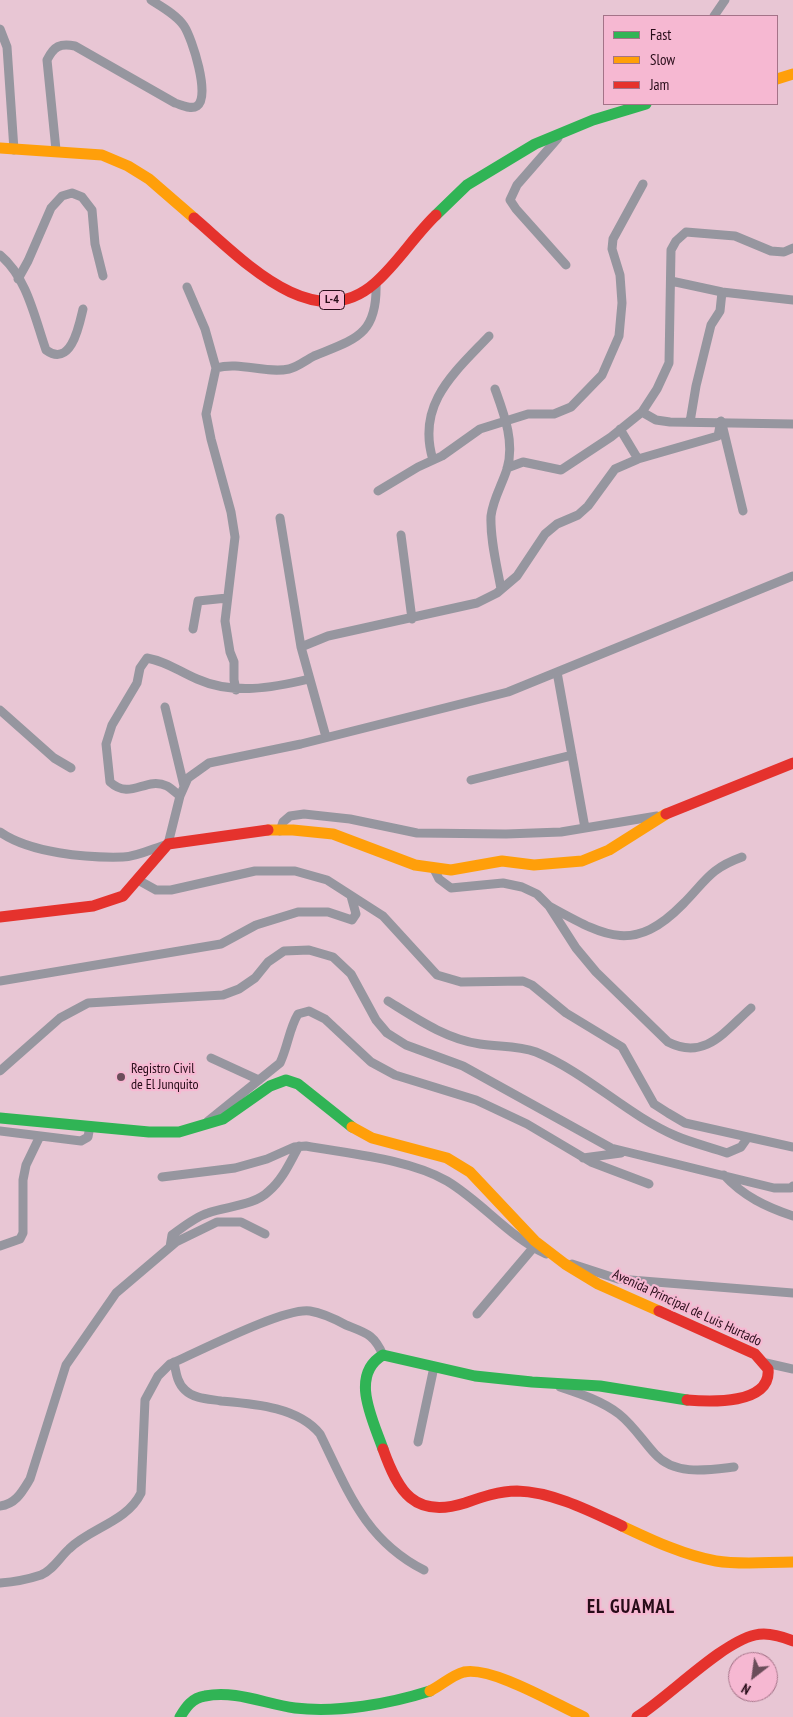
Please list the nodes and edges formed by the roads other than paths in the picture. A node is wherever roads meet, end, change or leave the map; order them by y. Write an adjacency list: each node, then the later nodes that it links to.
1 (151, 0): 11 (street)
2 (725, 0): 3 (street)
3 (715, 15)
4 (0, 29): 10 (street)
5 (793, 74): 6 (street)
6 (778, 79)
7 (643, 105): 8 (street, L-4)
8 (562, 133): 15 (street); 19 (street, L-4)
9 (0, 148): 10 (street, L-4)
10 (14, 150): 11 (street, L-4)
11 (56, 150): 19 (street, L-4)
12 (643, 184): 28 (street)
13 (793, 248): 18 (street)
14 (0, 255): 17 (street)
15 (566, 265)
16 (103, 276): 17 (street)
17 (18, 278): 23 (street)
18 (671, 281): 21 (street); 27 (street)
19 (376, 282): 25 (street)
20 (187, 287): 25 (street)
21 (722, 292): 22 (street); 29 (street)
22 (793, 300)
23 (83, 309)
24 (489, 336): 34 (street)
25 (216, 368): 42 (street)
26 (495, 389): 28 (street)
27 (642, 412): 29 (street); 32 (street)
28 (506, 420): 34 (street); 35 (street)
29 (690, 422): 30 (street)
30 (721, 422): 31 (street); 33 (street); 37 (street)
31 (793, 424)
32 (620, 429): 33 (street); 35 (street)
33 (638, 459): 41 (street)
34 (433, 460): 36 (street)
35 (507, 468): 41 (street)
36 (378, 491)
37 (743, 511)
38 (280, 518): 45 (street)
39 (401, 535): 43 (street)
40 (793, 576): 46 (street)
41 (501, 590): 43 (street)
42 (227, 598): 44 (street); 48 (street)
43 (412, 619): 45 (street)
44 (193, 629)
45 (301, 647): 47 (street)
46 (557, 672): 51 (street); 52 (street)
47 (308, 679): 48 (street); 51 (street)
48 (236, 690): 57 (street)
49 (164, 707): 56 (street)
50 (0, 710): 54 (street)
51 (326, 737): 56 (street)
52 (572, 755): 55 (street); 59 (street)
53 (793, 763): 58 (street)
54 (71, 768)
55 (471, 780)
56 (184, 786): 57 (street)
57 (180, 796): 62 (street)
58 (665, 814): 59 (street); 64 (street)
59 (585, 828): 60 (street)
60 (280, 831): 62 (street); 64 (street)
61 (0, 832): 62 (street)
62 (168, 844): 65 (street)
63 (742, 856): 67 (street)
64 (434, 869): 67 (street)
65 (138, 880): 66 (street); 68 (street)
66 (351, 896): 69 (street); 80 (street)
67 (549, 906): 71 (street)
68 (0, 917)
69 (0, 981)
70 (388, 1001): 80 (street)
71 (750, 1008)
72 (211, 1058): 74 (street)
73 (0, 1071): 83 (street)
74 (259, 1080): 77 (street); 84 (street)
75 (0, 1118): 76 (street, Avenida Principal de Luis Hurtado)
76 (90, 1126): 77 (street, Avenida Principal de Luis Hurtado); 79 (street)
77 (200, 1128): 94 (street, Avenida Principal de Luis Hurtado)
78 (0, 1131): 79 (street)
79 (40, 1136): 91 (street)
80 (748, 1137): 82 (street)
81 (299, 1146): 86 (street); 92 (street); 93 (street)
82 (793, 1147)
83 (627, 1152): 84 (street); 85 (street)
84 (584, 1158): 87 (street)
85 (724, 1174): 88 (street); 89 (street)
86 (162, 1177)
87 (649, 1184)
88 (793, 1186)
89 (793, 1216)
90 (265, 1234): 92 (street)
91 (0, 1246)
92 (170, 1246): 105 (street)
93 (533, 1248): 94 (street); 96 (street)
94 (559, 1260): 95 (street); 99 (street, Avenida Principal de Luis Hurtado)
95 (793, 1293)
96 (477, 1314)
97 (383, 1355): 98 (street); 100 (street, Avenida Principal de Luis Hurtado); 106 (street)
98 (174, 1362): 107 (street); 108 (street)
99 (766, 1363): 101 (street); 102 (street, Avenida Principal de Luis Hurtado)
100 (434, 1367): 102 (street, Avenida Principal de Luis Hurtado); 103 (street)
101 (793, 1369)
102 (553, 1384): 104 (street)
103 (418, 1442)
104 (734, 1467)
105 (0, 1506)
106 (793, 1562)
107 (424, 1570)
108 (0, 1583)
109 (793, 1641): 112 (street)
110 (180, 1717): 111 (street)
111 (584, 1717)
112 (637, 1717)

